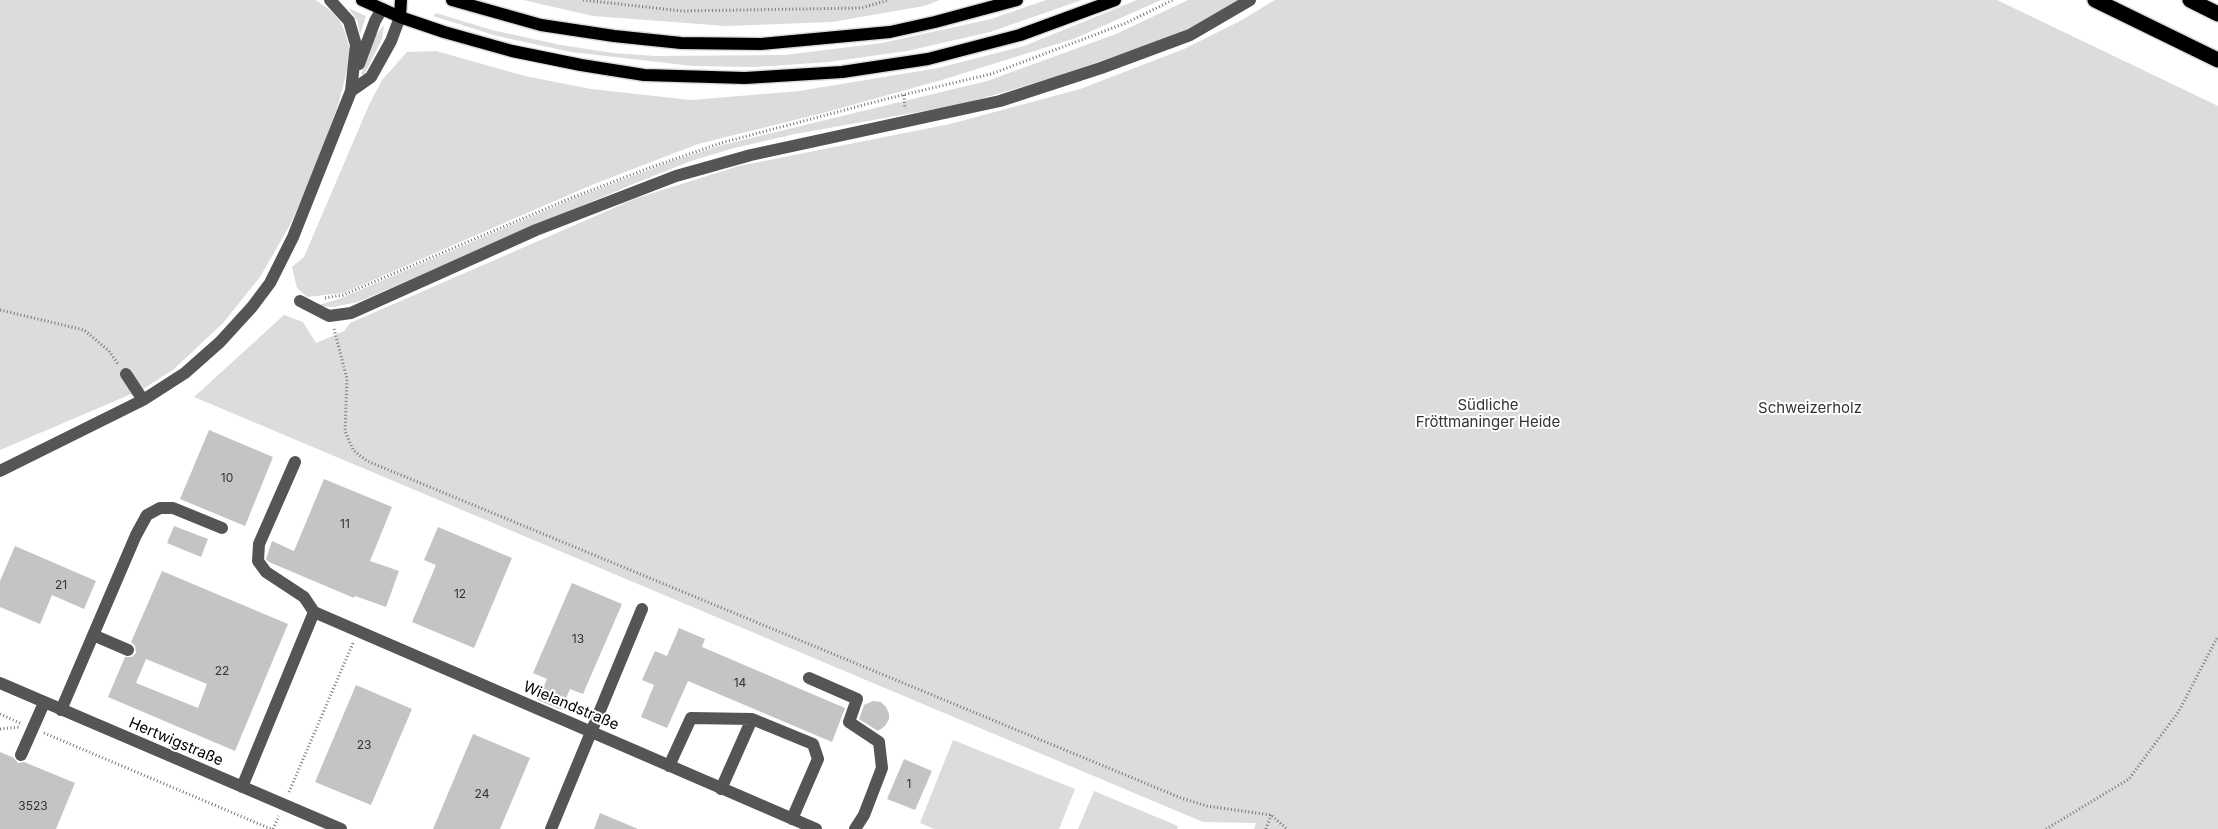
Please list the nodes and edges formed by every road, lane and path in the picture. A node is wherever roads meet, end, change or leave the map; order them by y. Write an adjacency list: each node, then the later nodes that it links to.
1 (330, 0): 16 (street)
2 (362, 0): 12 (main road)
3 (401, 0): 14 (main road)
4 (452, 0): 7 (main road)
5 (583, 0): 6 (path)
6 (889, 0)
7 (1017, 0)
8 (1115, 0): 14 (main road)
9 (1250, 0): 17 (street)
10 (2095, 0): 15 (highway)
11 (2190, 0): 13 (highway)
12 (386, 4): 14 (main road); 16 (street)
13 (2218, 14)
14 (400, 17): 16 (street)
15 (2218, 60)
16 (351, 91): 21 (street)
17 (300, 301)
18 (0, 310): 20 (path)
19 (338, 340): 45 (path)
20 (126, 374): 21 (street)
21 (143, 400): 23 (street)
22 (295, 462): 26 (street)
23 (0, 471)
24 (222, 528): 28 (street)
25 (642, 609): 39 (street)
26 (314, 612): 27 (street, Wielandstraße); 42 (street)
27 (358, 631): 39 (street, Wielandstraße); 44 (path)
28 (94, 635): 30 (street); 34 (street)
29 (2218, 636): 54 (path)
30 (128, 650)
31 (809, 678): 51 (street)
32 (0, 683): 33 (street, Hertwigstraße)
33 (44, 703): 34 (street, Hertwigstraße); 37 (street)
34 (61, 710): 42 (street, Hertwigstraße)
35 (0, 714): 38 (path)
36 (752, 719): 41 (street); 43 (street); 46 (street)
37 (32, 728): 40 (street); 47 (path)
38 (0, 729)
39 (592, 732): 41 (street, Wielandstraße); 49 (street)
40 (21, 755)
41 (669, 766): 43 (street, Wielandstraße)
42 (242, 788): 44 (street, Hertwigstraße)
43 (721, 789): 46 (street, Wielandstraße)
44 (283, 806): 47 (path); 48 (street, Hertwigstraße)
45 (1271, 815): 52 (path); 53 (path)
46 (792, 819): 50 (street, Wielandstraße)
47 (272, 829)
48 (341, 829)
49 (551, 829)
50 (816, 829)
51 (855, 829)
52 (1266, 829)
53 (1288, 829)
54 (2046, 829)

